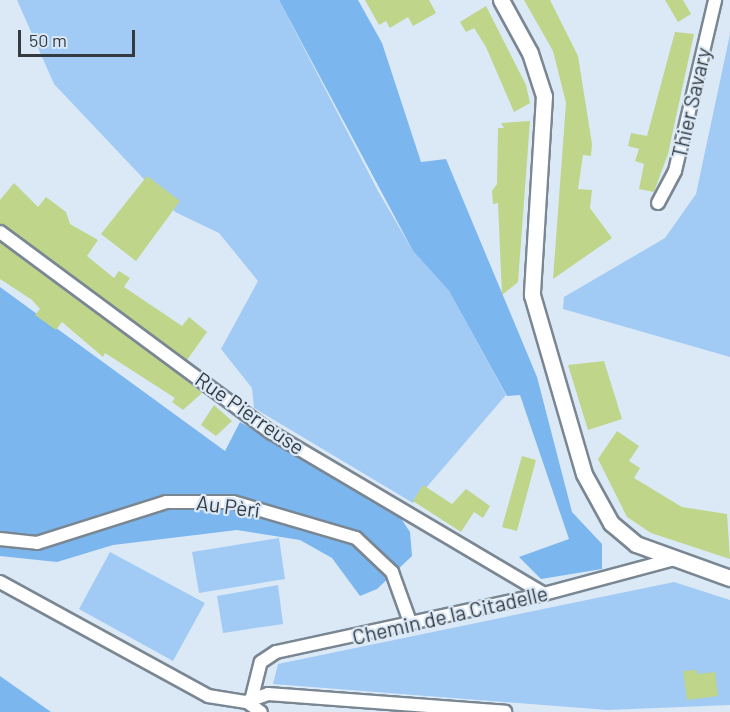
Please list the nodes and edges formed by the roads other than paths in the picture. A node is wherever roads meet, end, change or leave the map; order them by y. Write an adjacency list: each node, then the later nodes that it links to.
1 (501, 0): 6 (street)
2 (715, 0): 3 (street, Thier Savary)
3 (658, 203)
4 (0, 232): 9 (street, Rue Pierreuse)
5 (0, 538): 10 (street, Au Pèrî)
6 (675, 559): 7 (street); 9 (street, Chemin de la Citadelle)
7 (730, 578)
8 (0, 582): 11 (street)
9 (544, 594): 10 (street, Chemin de la Citadelle)
10 (411, 622): 11 (street, Chemin de la Citadelle)
11 (250, 700): 12 (street); 13 (street)
12 (261, 712)
13 (505, 712)

